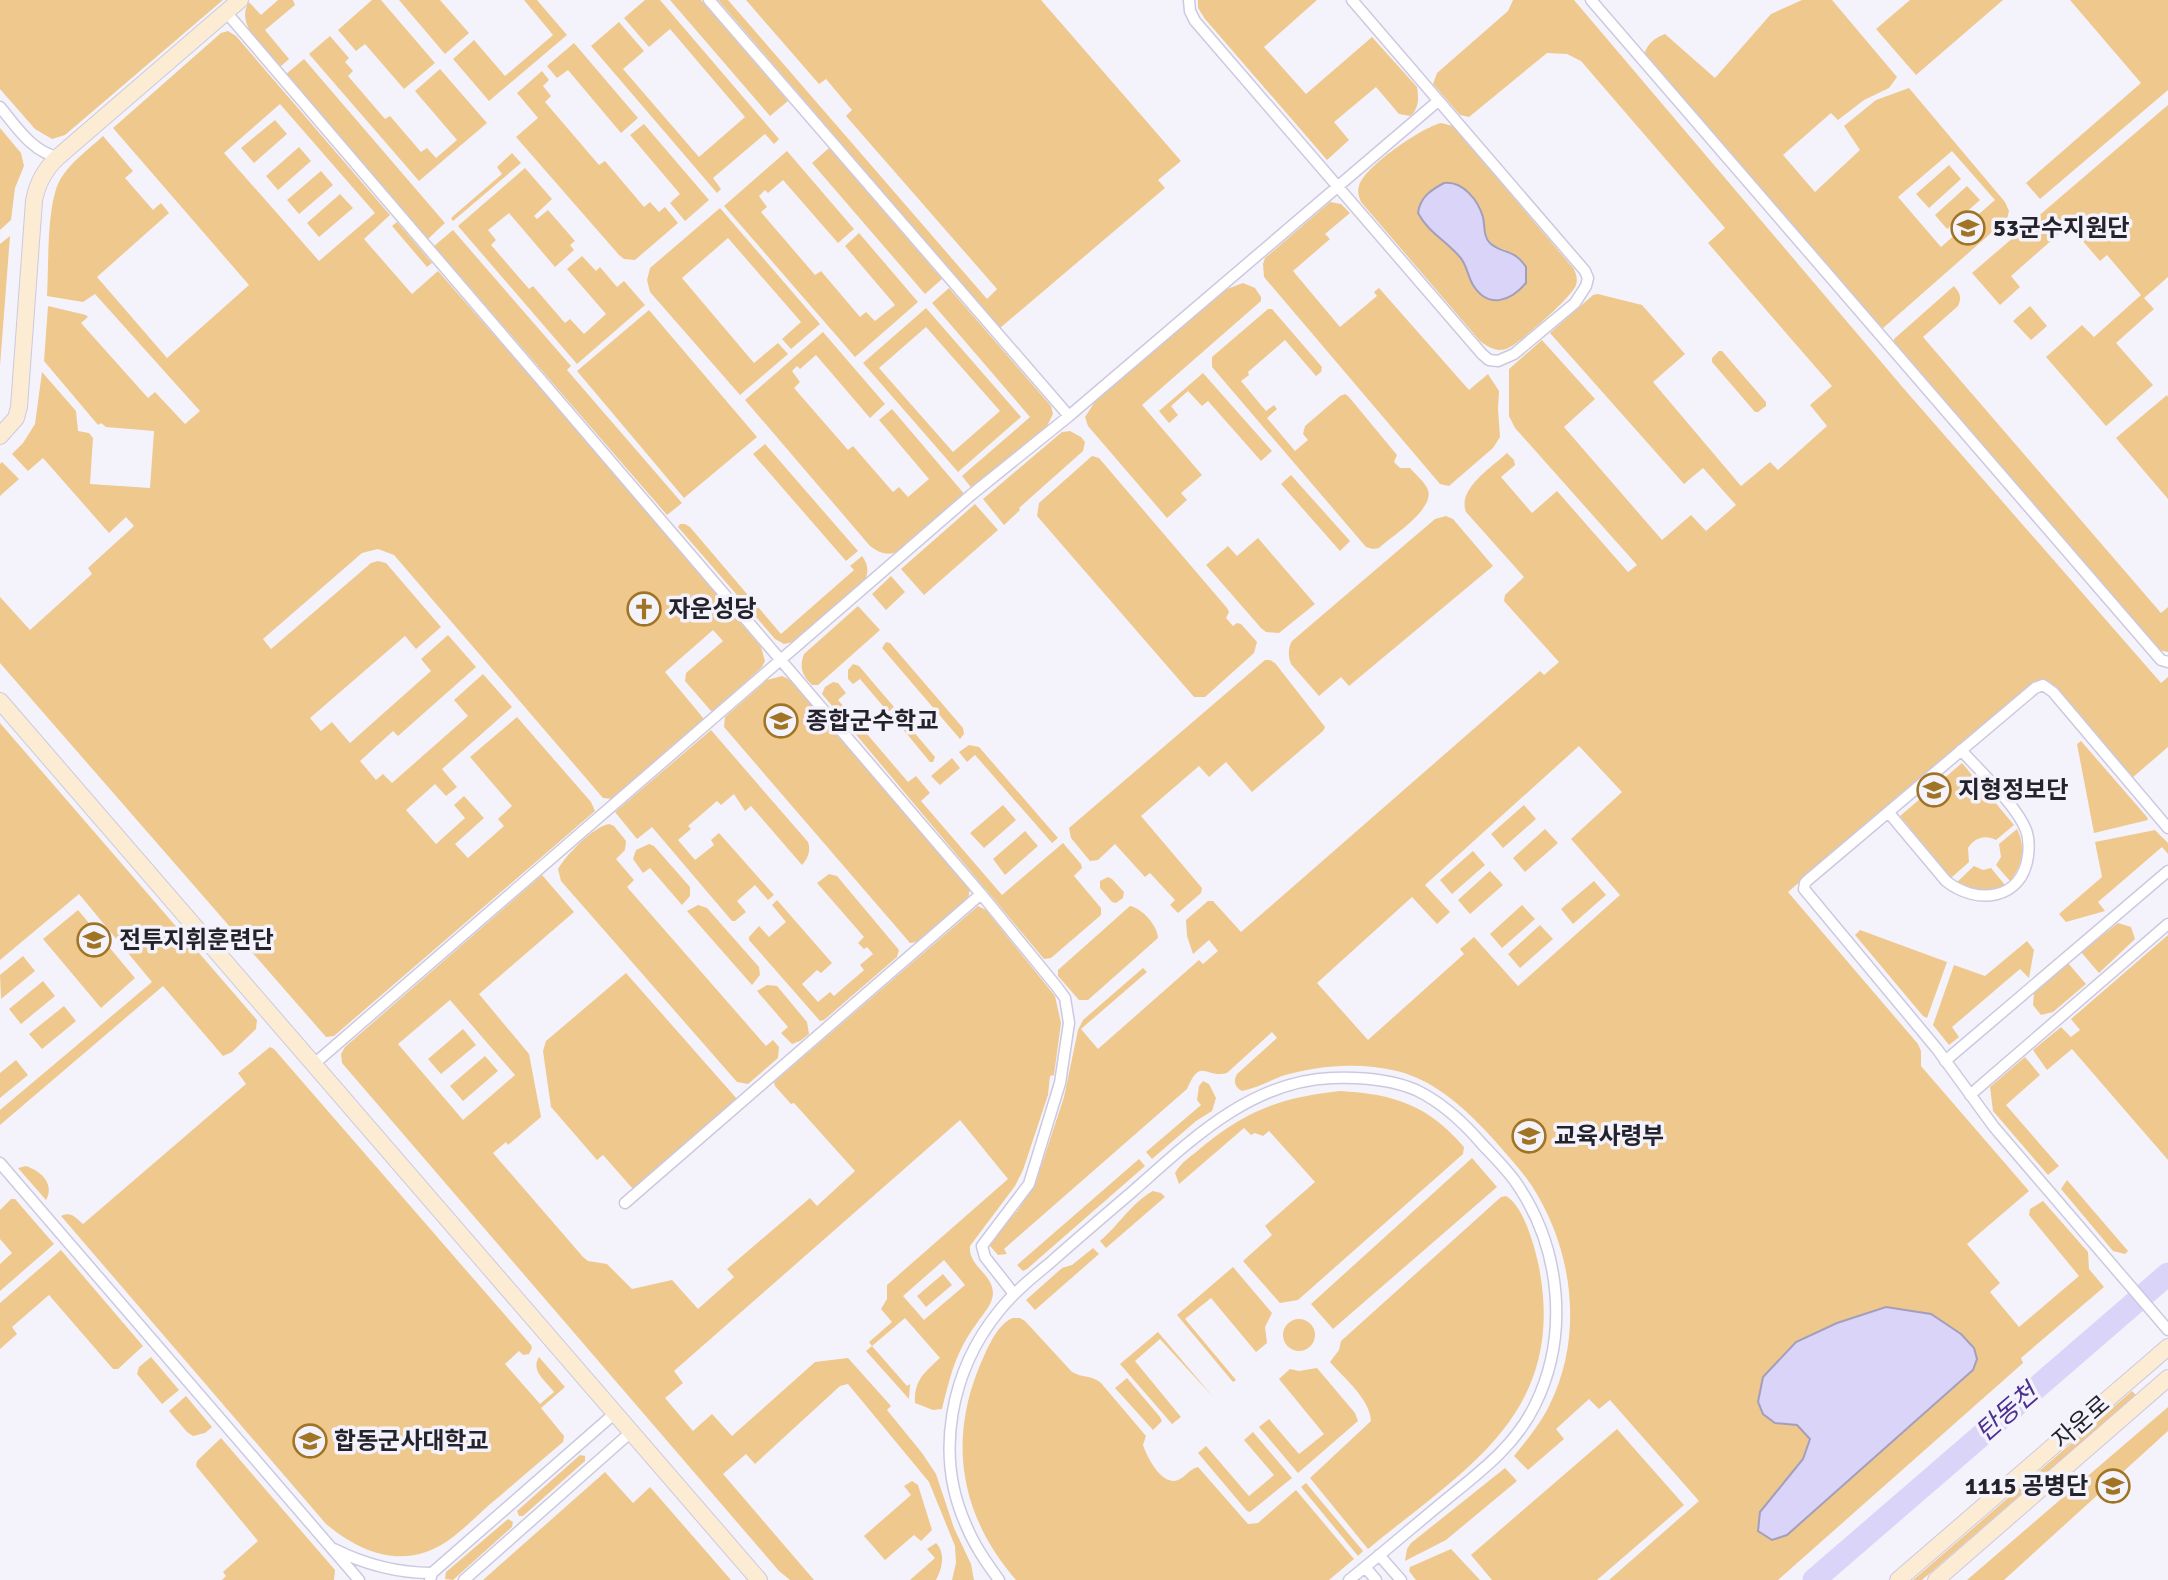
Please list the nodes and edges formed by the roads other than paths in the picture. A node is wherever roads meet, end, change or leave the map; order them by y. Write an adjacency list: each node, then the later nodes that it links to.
1 (240, 0): 6 (street)
2 (709, 0): 13 (street)
3 (1189, 0): 12 (street)
4 (1352, 0): 7 (street)
5 (1591, 0): 16 (street)
6 (226, 12): 10 (street); 15 (street)
7 (1438, 101): 12 (street); 12 (street)
8 (0, 107): 9 (street)
9 (36, 148): 10 (street); 11 (street)
10 (58, 157): 11 (street)
11 (38, 184): 14 (street)
12 (1338, 186): 13 (street)
13 (1069, 416): 15 (street)
14 (0, 436)
15 (781, 660): 22 (street); 25 (street)
16 (2168, 662)
17 (0, 701): 25 (street)
18 (1961, 750): 19 (street); 19 (street); 20 (street)
19 (1889, 813): 24 (street)
20 (2168, 828)
21 (2168, 871): 24 (street)
22 (981, 894): 28 (street); 29 (street)
23 (2168, 924): 26 (street)
24 (1945, 1060): 26 (street)
25 (314, 1064): 33 (street)
26 (1970, 1095): 30 (street)
27 (0, 1163): 35 (street)
28 (625, 1203)
29 (1014, 1294): 36 (street); 42 (street)
30 (2164, 1326)
31 (2168, 1347): 46 (street, 자운로)
32 (2168, 1378): 47 (street, 자운로)
33 (615, 1413): 34 (street); 38 (street)
34 (631, 1432): 40 (street); 41 (street)
35 (331, 1548): 38 (street); 39 (street)
36 (1380, 1555): 37 (street); 45 (street)
37 (1365, 1567): 43 (street); 44 (street)
38 (431, 1577)
39 (359, 1580)
40 (464, 1580)
41 (759, 1580)
42 (999, 1580)
43 (1349, 1580)
44 (1376, 1580)
45 (1401, 1580)
46 (1898, 1580)
47 (1936, 1580)

